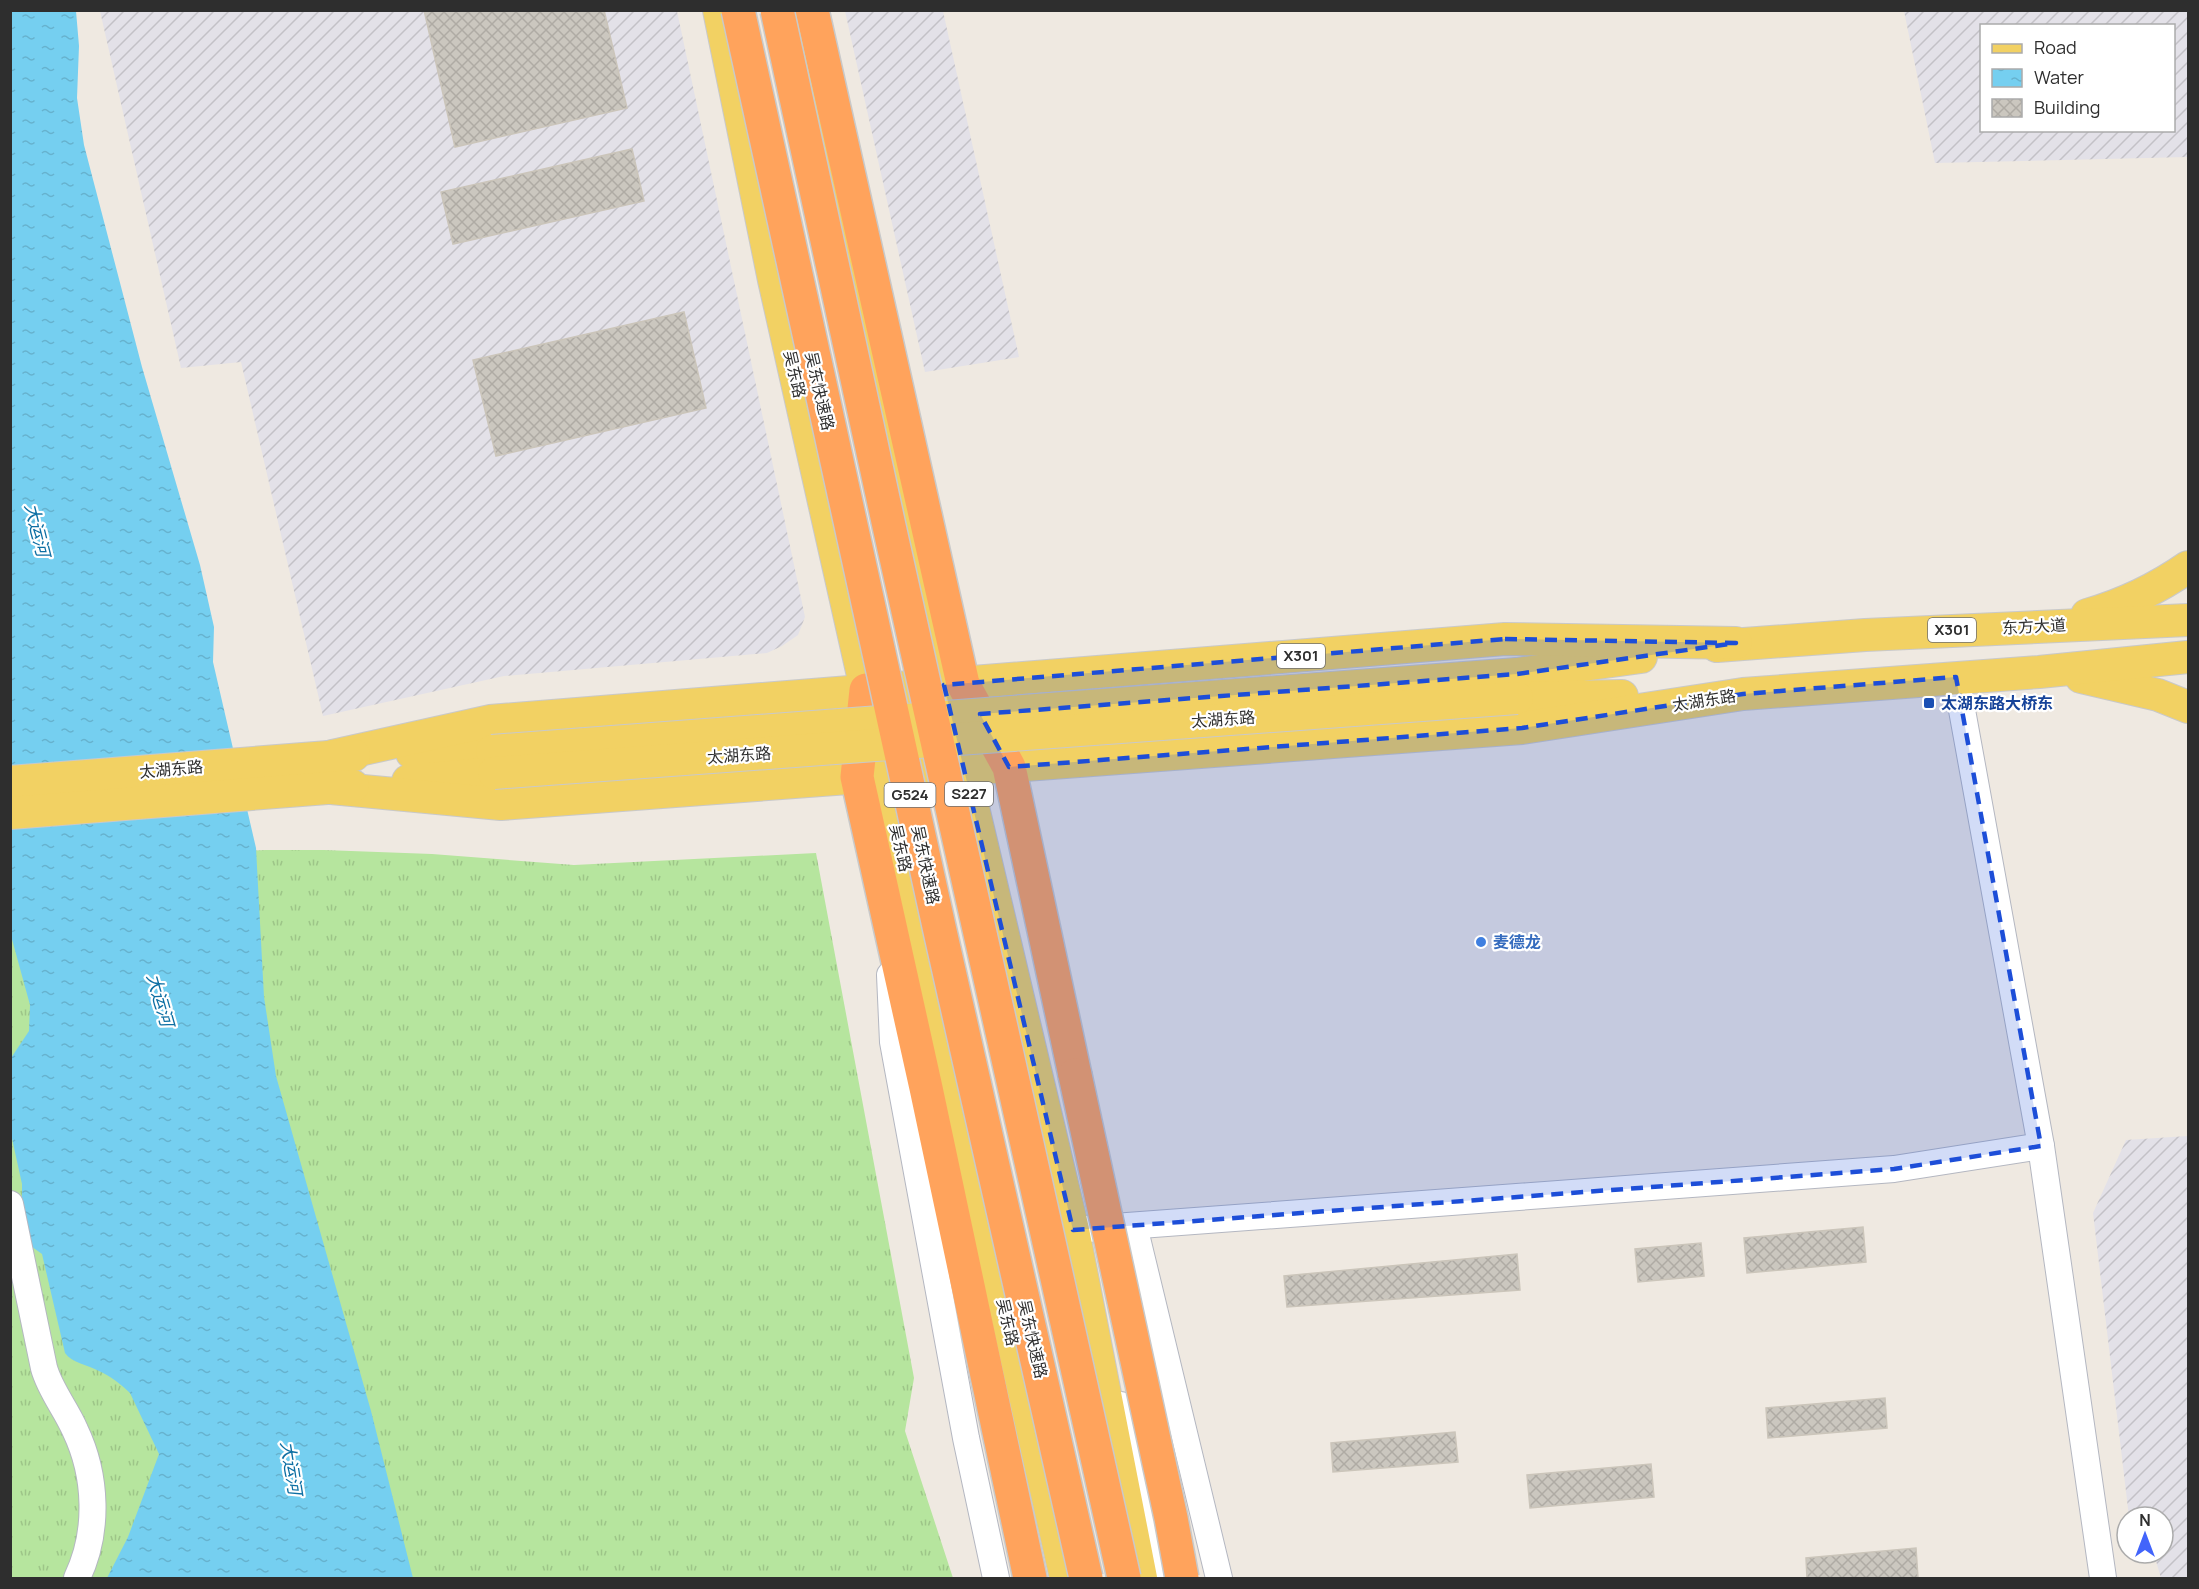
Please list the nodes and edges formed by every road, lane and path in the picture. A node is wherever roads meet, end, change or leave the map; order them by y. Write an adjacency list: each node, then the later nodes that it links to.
1 (719, 10): 16 (main road, 吴东路)
2 (738, 10): 35 (highway, 吴东快速路 / G524, bridge)
3 (777, 10): 36 (highway, G524, bridge)
4 (807, 11): 14 (highway)
5 (2188, 567): 9 (main road)
6 (2188, 579): 7 (main road)
7 (2188, 595)
8 (2188, 620): 9 (main road, 东方大道 / X301)
9 (2039, 626): 10 (main road, 东方大道 / X301)
10 (1736, 643): 14 (main road, 太湖东路 / X301); 15 (main road, 太湖东路)
11 (2188, 657): 12 (main road)
12 (2039, 672): 13 (main road); 18 (main road)
13 (1956, 677): 17 (main road); 27 (street)
14 (953, 684): 16 (main road, 太湖东路 / X301); 20 (highway); 21 (main road, S227)
15 (1517, 686): 17 (main road, 太湖东路); 19 (main road, 太湖东路, bridge); 24 (main road, 太湖东路, bridge)
16 (866, 690): 19 (main road, 太湖东路); 22 (highway)
17 (1743, 694): 20 (main road, 太湖东路)
18 (2188, 707)
19 (332, 756): 23 (main road, 太湖东路)
20 (1009, 766): 21 (main road, 太湖东路); 39 (highway, bridge)
21 (964, 770): 22 (main road, 太湖东路); 30 (main road, S227)
22 (871, 776): 24 (main road, 太湖东路); 26 (highway); 34 (main road, 吴东路)
23 (10, 782)
24 (331, 788): 25 (main road, 太湖东路)
25 (10, 813)
26 (889, 918): 32 (street); 33 (highway)
27 (2041, 1146): 29 (street); 41 (street)
28 (10, 1204): 31 (street)
29 (1134, 1226): 30 (street); 40 (street)
30 (1073, 1230): 37 (main road, S227); 38 (street)
31 (77, 1578)
32 (996, 1578)
33 (1030, 1578)
34 (1066, 1578)
35 (1086, 1578)
36 (1124, 1578)
37 (1142, 1578)
38 (1168, 1578)
39 (1182, 1578)
40 (1219, 1578)
41 (2103, 1578)

